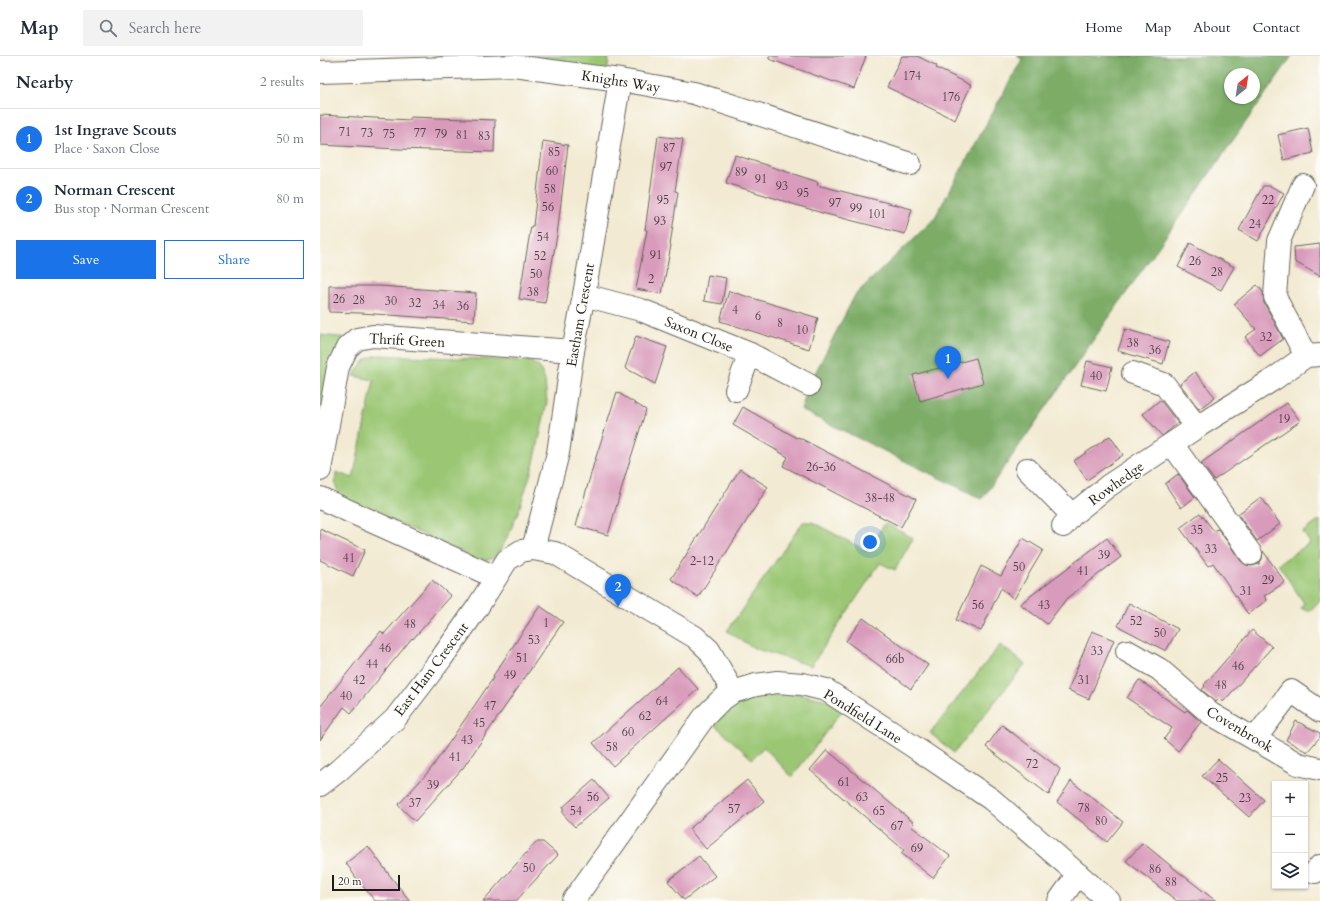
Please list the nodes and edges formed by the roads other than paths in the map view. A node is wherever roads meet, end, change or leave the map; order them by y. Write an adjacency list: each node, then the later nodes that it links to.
1 (320, 72): 2 (street, Knights Way)
2 (620, 80): 3 (street, Knights Way); 5 (street, Eastham Crescent)
3 (910, 164)
4 (1303, 186): 8 (street, Rowhedge)
5 (584, 295): 6 (street, Eastham Crescent); 7 (street, Saxon Close)
6 (572, 351): 15 (street, Thrift Green); 17 (street, Eastham Crescent)
7 (750, 354): 10 (street, Saxon Close); 11 (street)
8 (1313, 355): 12 (street, Rowhedge)
9 (1133, 373): 12 (street)
10 (809, 384)
11 (736, 390)
12 (1197, 427): 13 (street, Rowhedge)
13 (1172, 444): 14 (street, Rowhedge); 18 (street)
14 (1027, 469)
15 (320, 470)
16 (320, 498): 19 (street)
17 (533, 549): 19 (street, East Ham Crescent); 21 (street)
18 (1251, 554)
19 (495, 577): 25 (street, East Ham Crescent)
20 (1127, 651): 23 (street, Covenbrook)
21 (733, 692): 26 (street, Pondfield Lane); 27 (street, Pondfield Lane)
22 (1320, 711): 23 (street)
23 (1255, 739): 24 (street, Covenbrook)
24 (1320, 769)
25 (320, 785)
26 (1078, 874): 28 (street); 29 (street, Pondfield Lane)
27 (572, 901)
28 (1059, 901)
29 (1109, 901)

